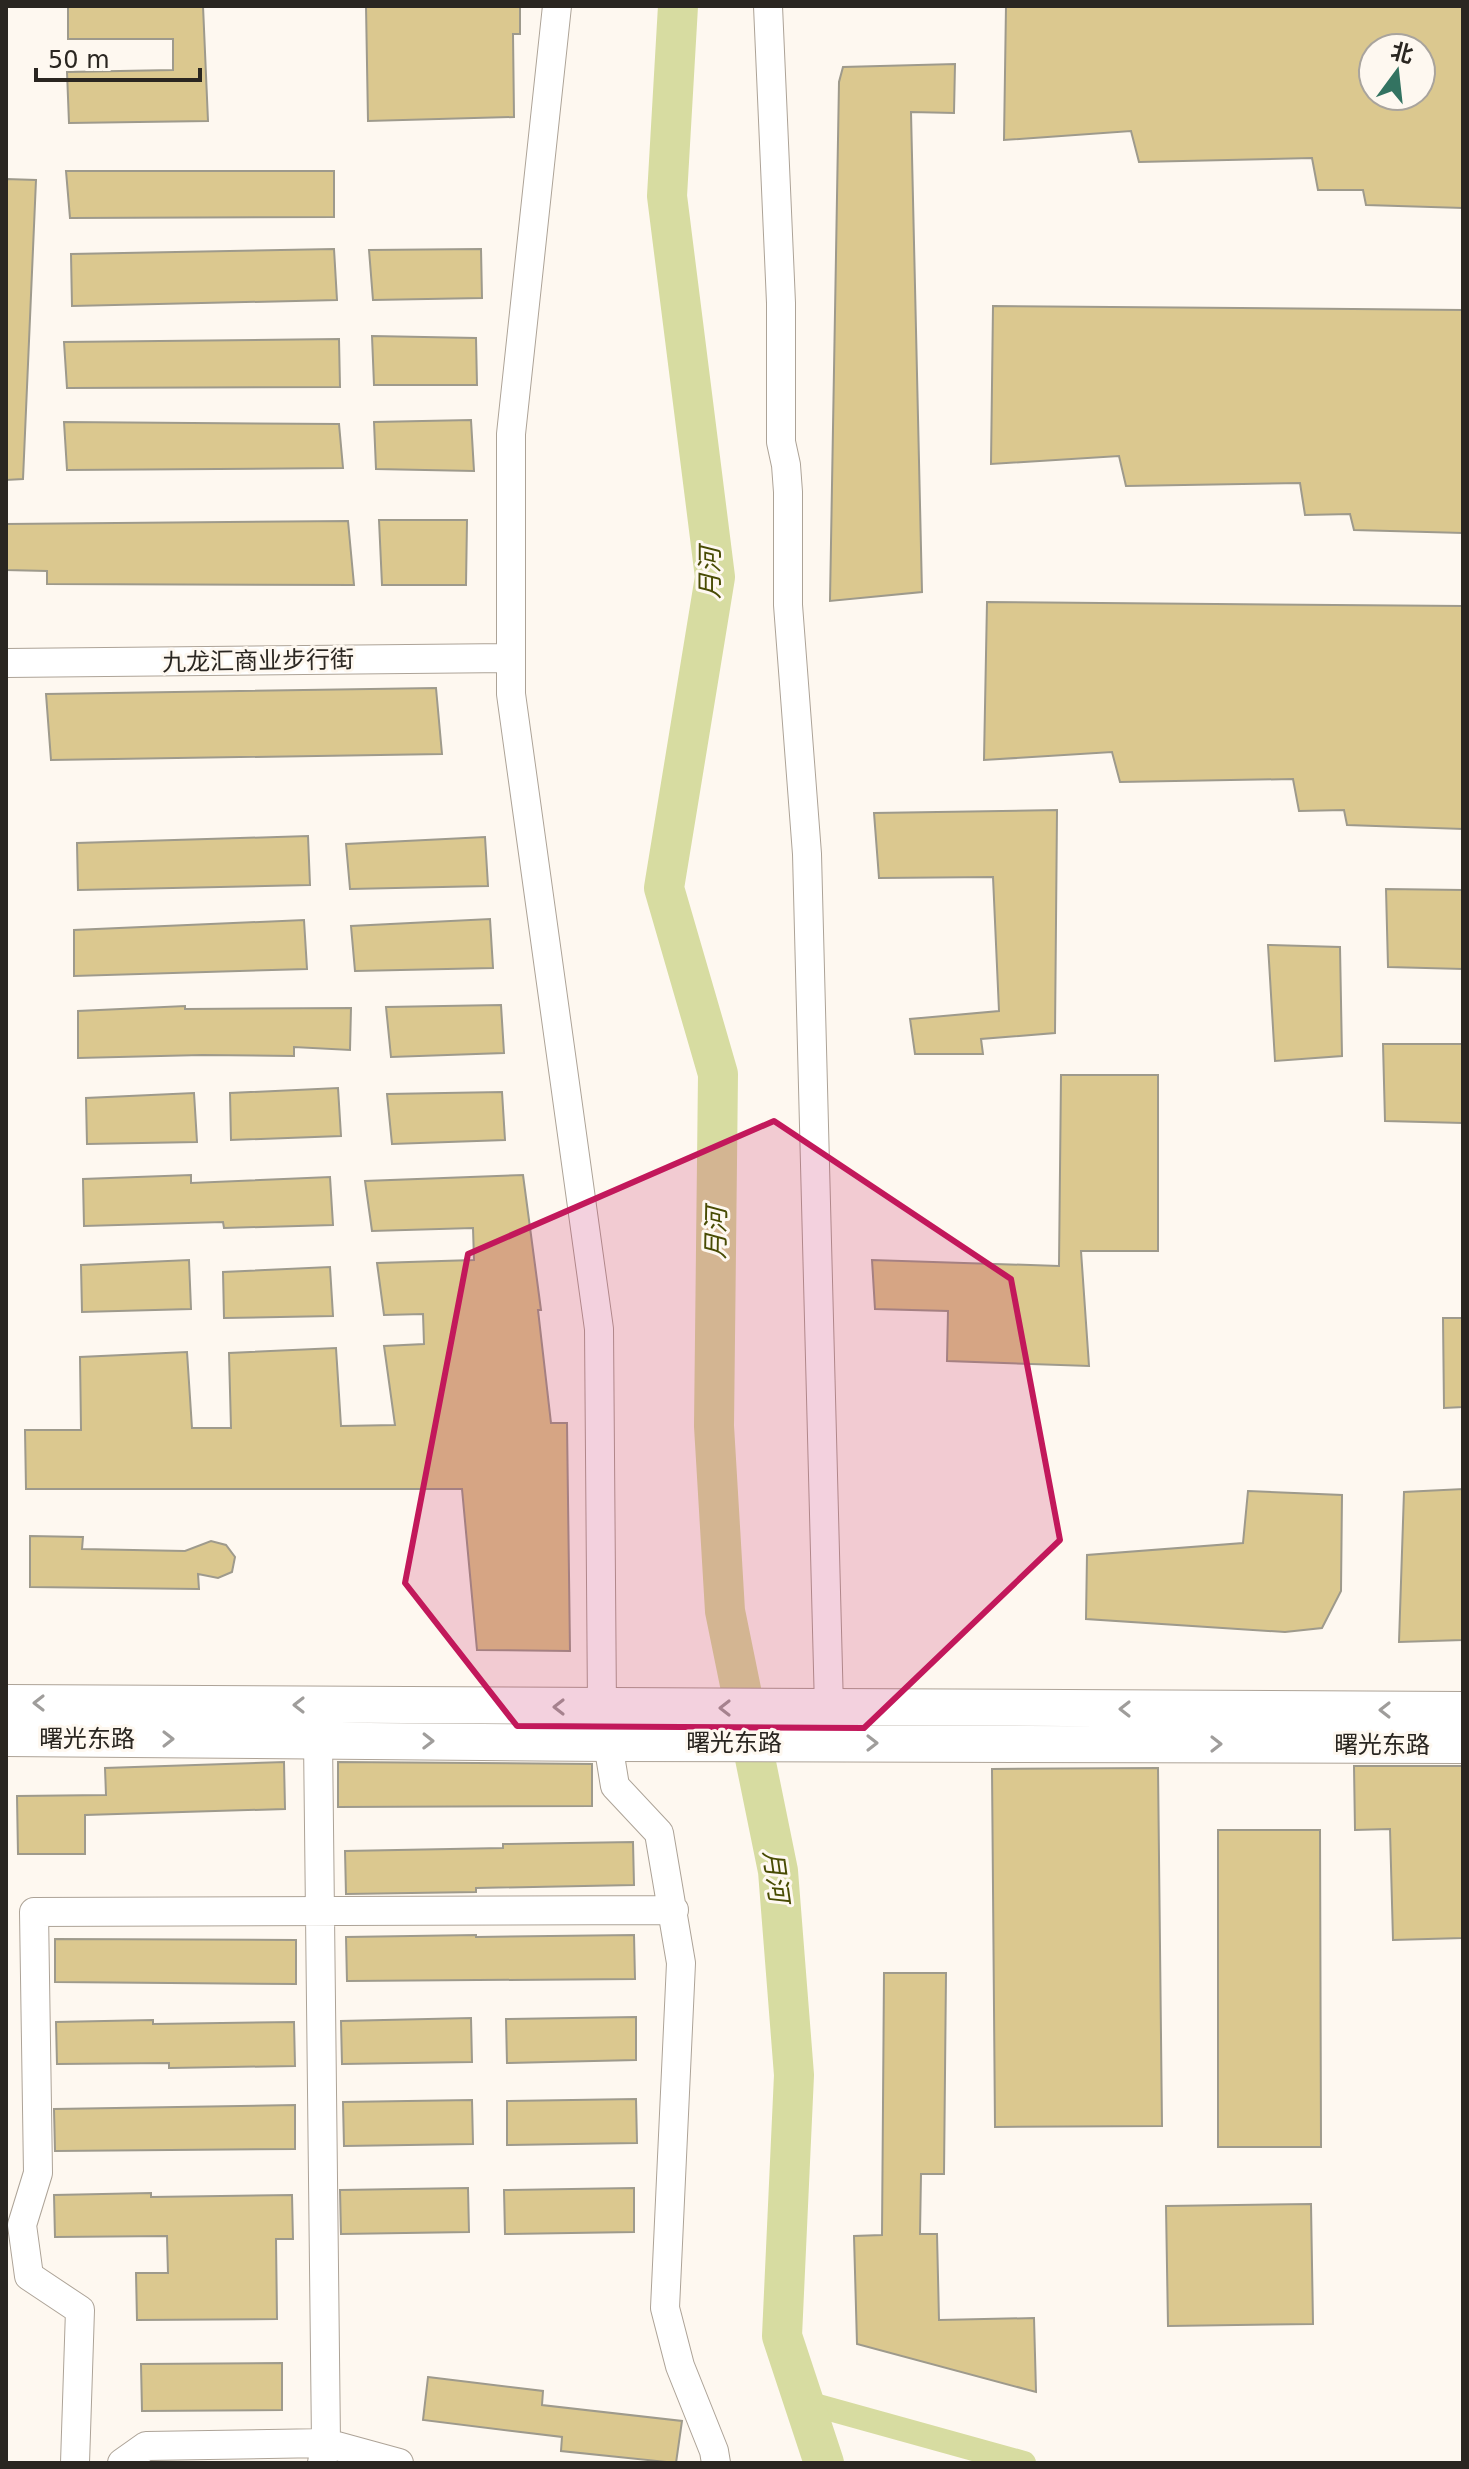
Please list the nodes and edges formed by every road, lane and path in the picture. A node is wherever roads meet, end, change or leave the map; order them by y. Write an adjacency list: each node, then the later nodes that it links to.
1 (557, 6): 3 (street)
2 (768, 6): 7 (street)
3 (510, 658): 4 (street, 九龙汇商业步行街); 6 (street)
4 (6, 663)
5 (6, 1703): 6 (main road, 曙光东路, one-way to 5)
6 (602, 1707): 7 (main road, 曙光东路, one-way to 6); 11 (street)
7 (829, 1708): 8 (main road, 曙光东路, one-way to 7)
8 (1463, 1710)
9 (6, 1738): 10 (main road, 曙光东路, one-way to 10)
10 (318, 1739): 11 (main road, 曙光东路, one-way to 11); 13 (street)
11 (609, 1743): 12 (main road, 曙光东路, one-way to 12); 14 (street)
12 (1463, 1745)
13 (320, 1910): 14 (street); 15 (street); 16 (street)
14 (674, 1910): 19 (street)
15 (324, 2453): 17 (street); 18 (street)
16 (75, 2463)
17 (122, 2463)
18 (399, 2463)
19 (716, 2463)

